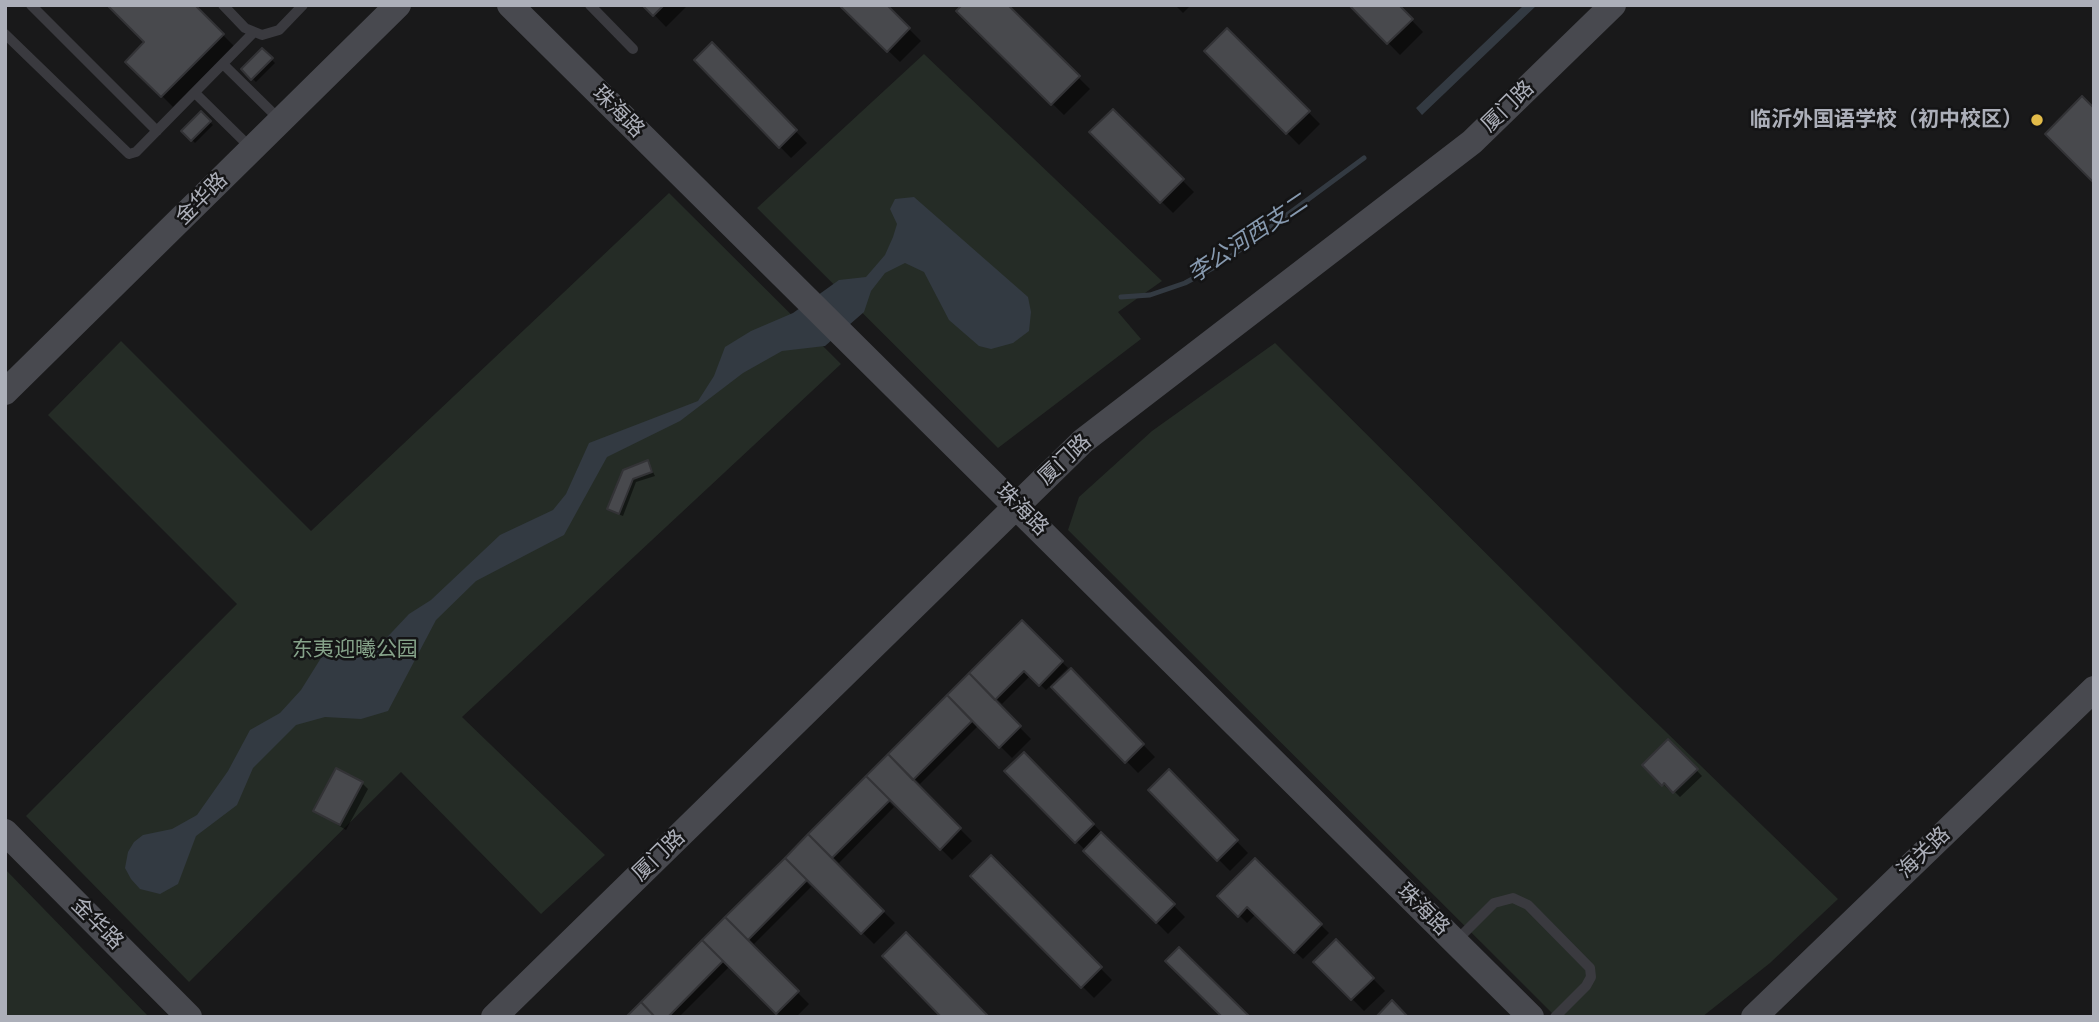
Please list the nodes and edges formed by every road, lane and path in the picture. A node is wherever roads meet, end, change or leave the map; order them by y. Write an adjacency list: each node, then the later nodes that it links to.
1 (31, 5): 14 (lane)
2 (223, 5): 8 (lane)
3 (303, 5): 8 (lane)
4 (398, 5): 13 (street, 金华路)
5 (510, 5): 17 (street, 珠海路)
6 (590, 5): 10 (lane)
7 (1613, 5): 17 (street, 厦门路)
8 (253, 33): 11 (lane)
9 (5, 34): 14 (lane)
10 (633, 49)
11 (223, 64): 12 (lane); 13 (lane)
12 (195, 93): 14 (lane); 15 (lane)
13 (280, 121): 15 (street, 金华路)
14 (157, 131)
15 (252, 149): 16 (street, 金华路)
16 (5, 392)
17 (1017, 505): 20 (street, 珠海路); 22 (street, 厦门路)
18 (2094, 689): 25 (street, 海关路)
19 (5, 832): 21 (street, 金华路)
20 (1456, 942): 23 (street, 珠海路); 24 (lane)
21 (189, 1017)
22 (494, 1017)
23 (1531, 1017)
24 (1555, 1017)
25 (1754, 1017)

